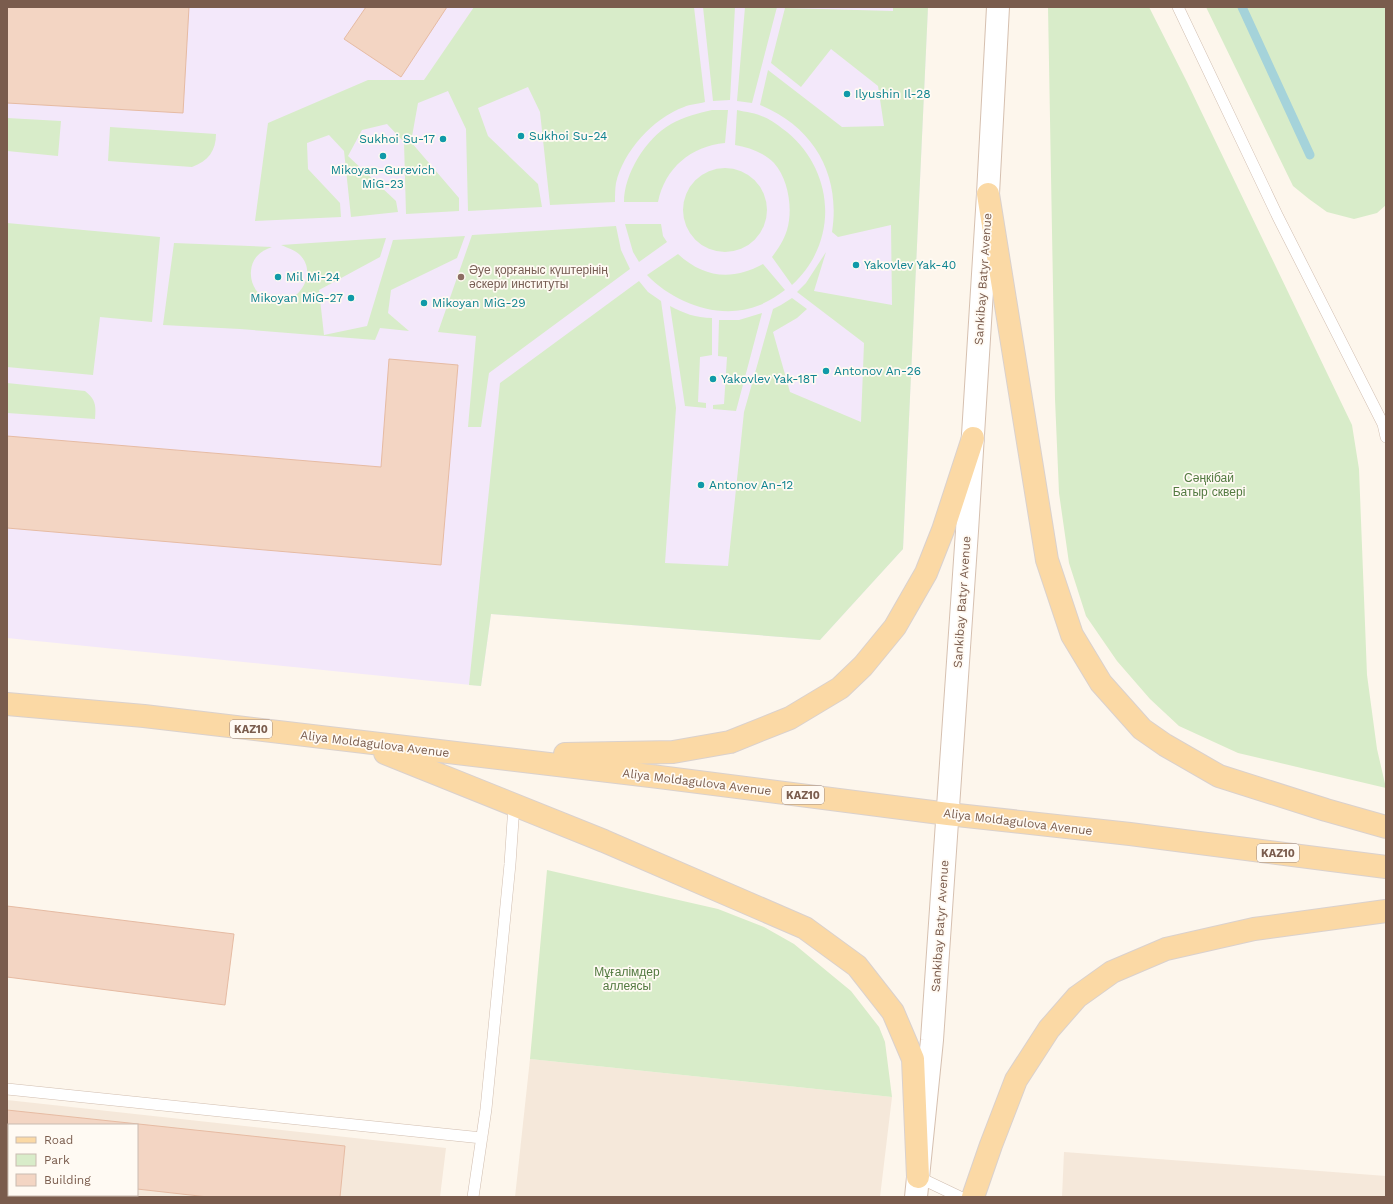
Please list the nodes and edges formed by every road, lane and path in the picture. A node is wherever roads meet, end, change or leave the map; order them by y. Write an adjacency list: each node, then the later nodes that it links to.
1 (998, 7): 3 (main road, Sankibay Batyr Avenue)
2 (1178, 7): 4 (lane)
3 (988, 194): 5 (main road, Sankibay Batyr Avenue); 11 (main road)
4 (1386, 437)
5 (973, 438): 8 (main road); 10 (main road, Sankibay Batyr Avenue)
6 (7, 704): 7 (main road, Aliya Moldagulova Avenue / KAZ10)
7 (358, 742): 8 (main road, Aliya Moldagulova Avenue / KAZ10); 9 (main road)
8 (464, 754): 10 (main road, Aliya Moldagulova Avenue / KAZ10)
9 (514, 805): 15 (lane); 16 (main road)
10 (948, 814): 12 (main road, Aliya Moldagulova Avenue / KAZ10); 16 (main road, Sankibay Batyr Avenue)
11 (1386, 827)
12 (1386, 867)
13 (1386, 911): 19 (main road)
14 (7, 1089): 15 (lane)
15 (482, 1138): 17 (lane)
16 (917, 1187): 18 (lane)
17 (474, 1197)
18 (960, 1197)
19 (973, 1197)

